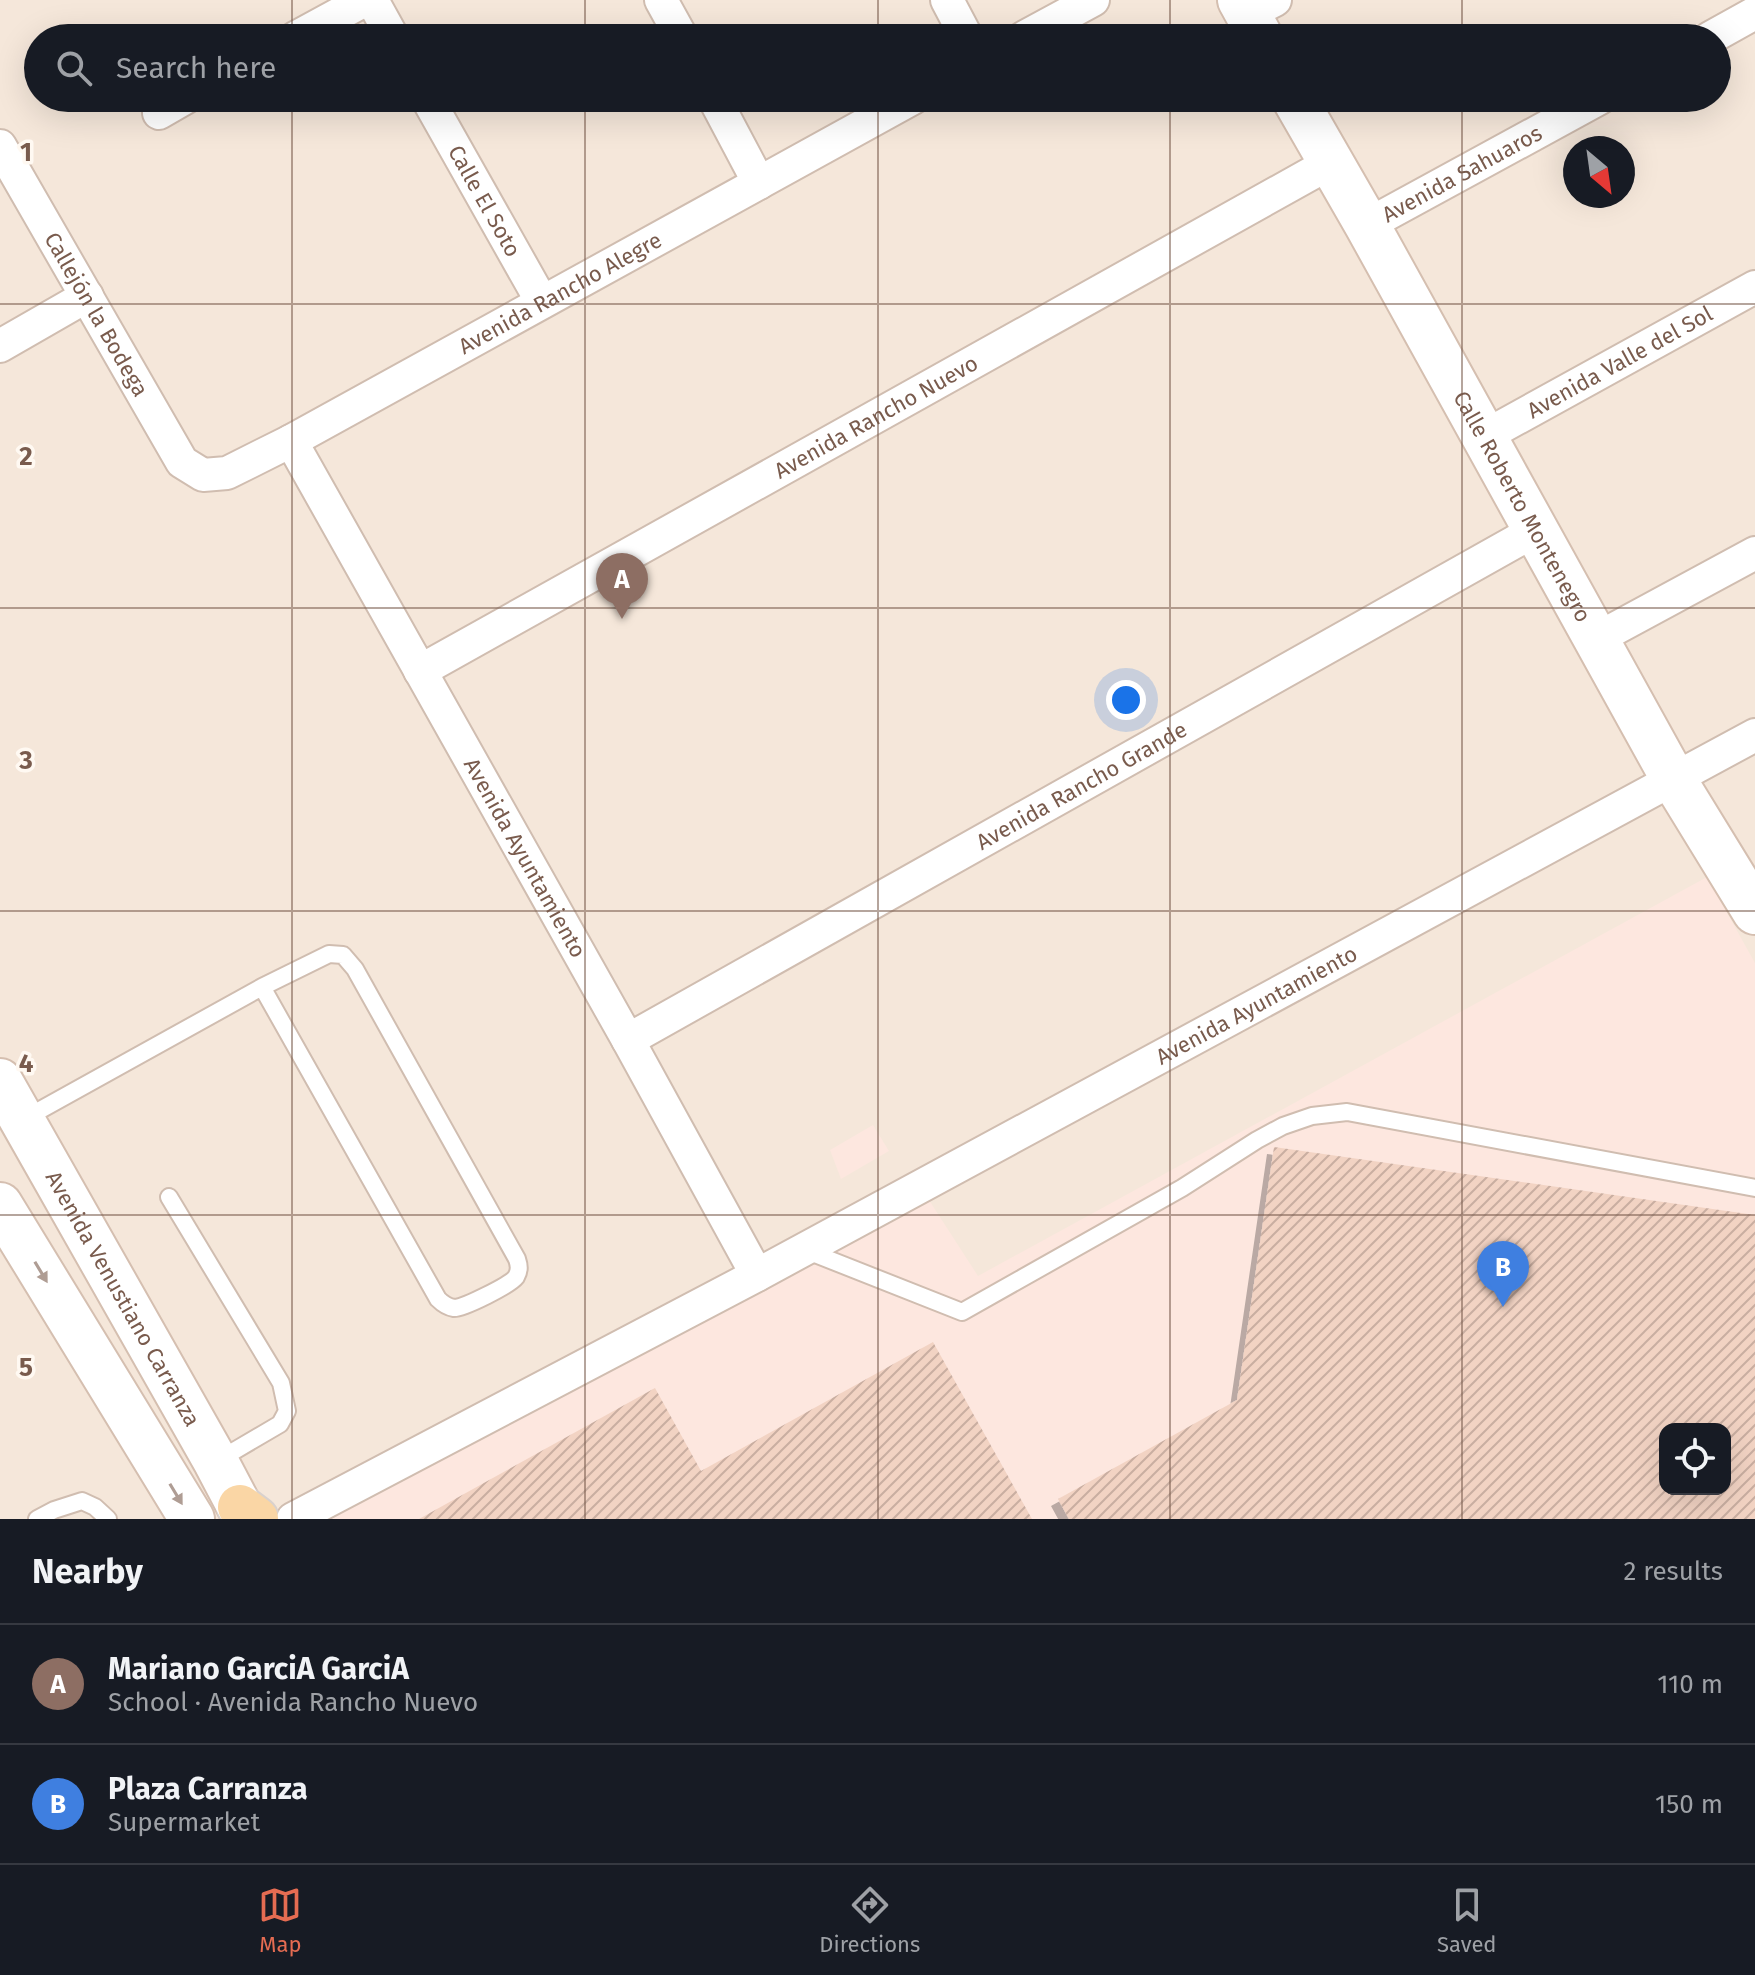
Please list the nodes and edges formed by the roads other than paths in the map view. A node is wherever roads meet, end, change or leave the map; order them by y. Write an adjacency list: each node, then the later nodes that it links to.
1 (365, 0): 7 (street)
2 (372, 0): 8 (street)
3 (661, 0): 9 (street)
4 (947, 0): 10 (street)
5 (1093, 0): 11 (street)
6 (1755, 13): 12 (street)
7 (321, 24)
8 (385, 24)
9 (674, 24)
10 (960, 24)
11 (1049, 24)
12 (1731, 26)
13 (435, 112): 24 (street, Calle El Soto)
14 (721, 112): 20 (street)
15 (888, 112): 20 (street, Avenida Rancho Alegre)
16 (1302, 112): 19 (street, Calle Roberto Montenegro)
17 (1574, 112): 21 (street, Avenida Sahuaros)
18 (0, 146): 23 (street, Callejón la Bodega)
19 (1330, 163): 21 (street, Calle Roberto Montenegro); 32 (street, Avenida Rancho Nuevo)
20 (759, 183): 24 (street, Avenida Rancho Alegre)
21 (1367, 225): 26 (street, Calle Roberto Montenegro)
22 (1755, 287): 26 (street, Avenida Valle del Sol)
23 (87, 296): 25 (street); 28 (street, Callejón la Bodega)
24 (542, 302): 27 (street, Avenida Rancho Alegre)
25 (0, 346)
26 (1483, 437): 29 (street, Calle Roberto Montenegro)
27 (291, 441): 28 (street, Avenida Rancho Alegre); 32 (street, Avenida Ayuntamiento)
28 (203, 475)
29 (1536, 530): 31 (street, Calle Roberto Montenegro); 37 (street, Avenida Rancho Grande)
30 (1755, 553): 31 (street)
31 (1596, 639): 34 (street, Calle Roberto Montenegro)
32 (420, 671): 37 (street, Avenida Ayuntamiento)
33 (1755, 735): 34 (street, Avenida Ayuntamiento)
34 (1674, 780): 35 (street, Calle Roberto Montenegro); 43 (street, Avenida Ayuntamiento)
35 (1755, 912)
36 (262, 987): 36 (lane); 39 (lane)
37 (628, 1040): 44 (street, Avenida Ayuntamiento)
38 (0, 1081): 39 (street, Avenida Venustiano Carranza)
39 (18, 1131): 45 (street, Avenida Venustiano Carranza)
40 (1755, 1188): 43 (lane)
41 (169, 1197): 45 (lane)
42 (0, 1205): 49 (street, one-way to 49)
43 (803, 1250): 44 (street, Avenida Ayuntamiento)
44 (757, 1275): 46 (street, Avenida Ayuntamiento)
45 (216, 1462): 46 (street, Avenida Venustiano Carranza)
46 (272, 1517)
47 (37, 1519): 48 (lane)
48 (108, 1519)
49 (192, 1519)

